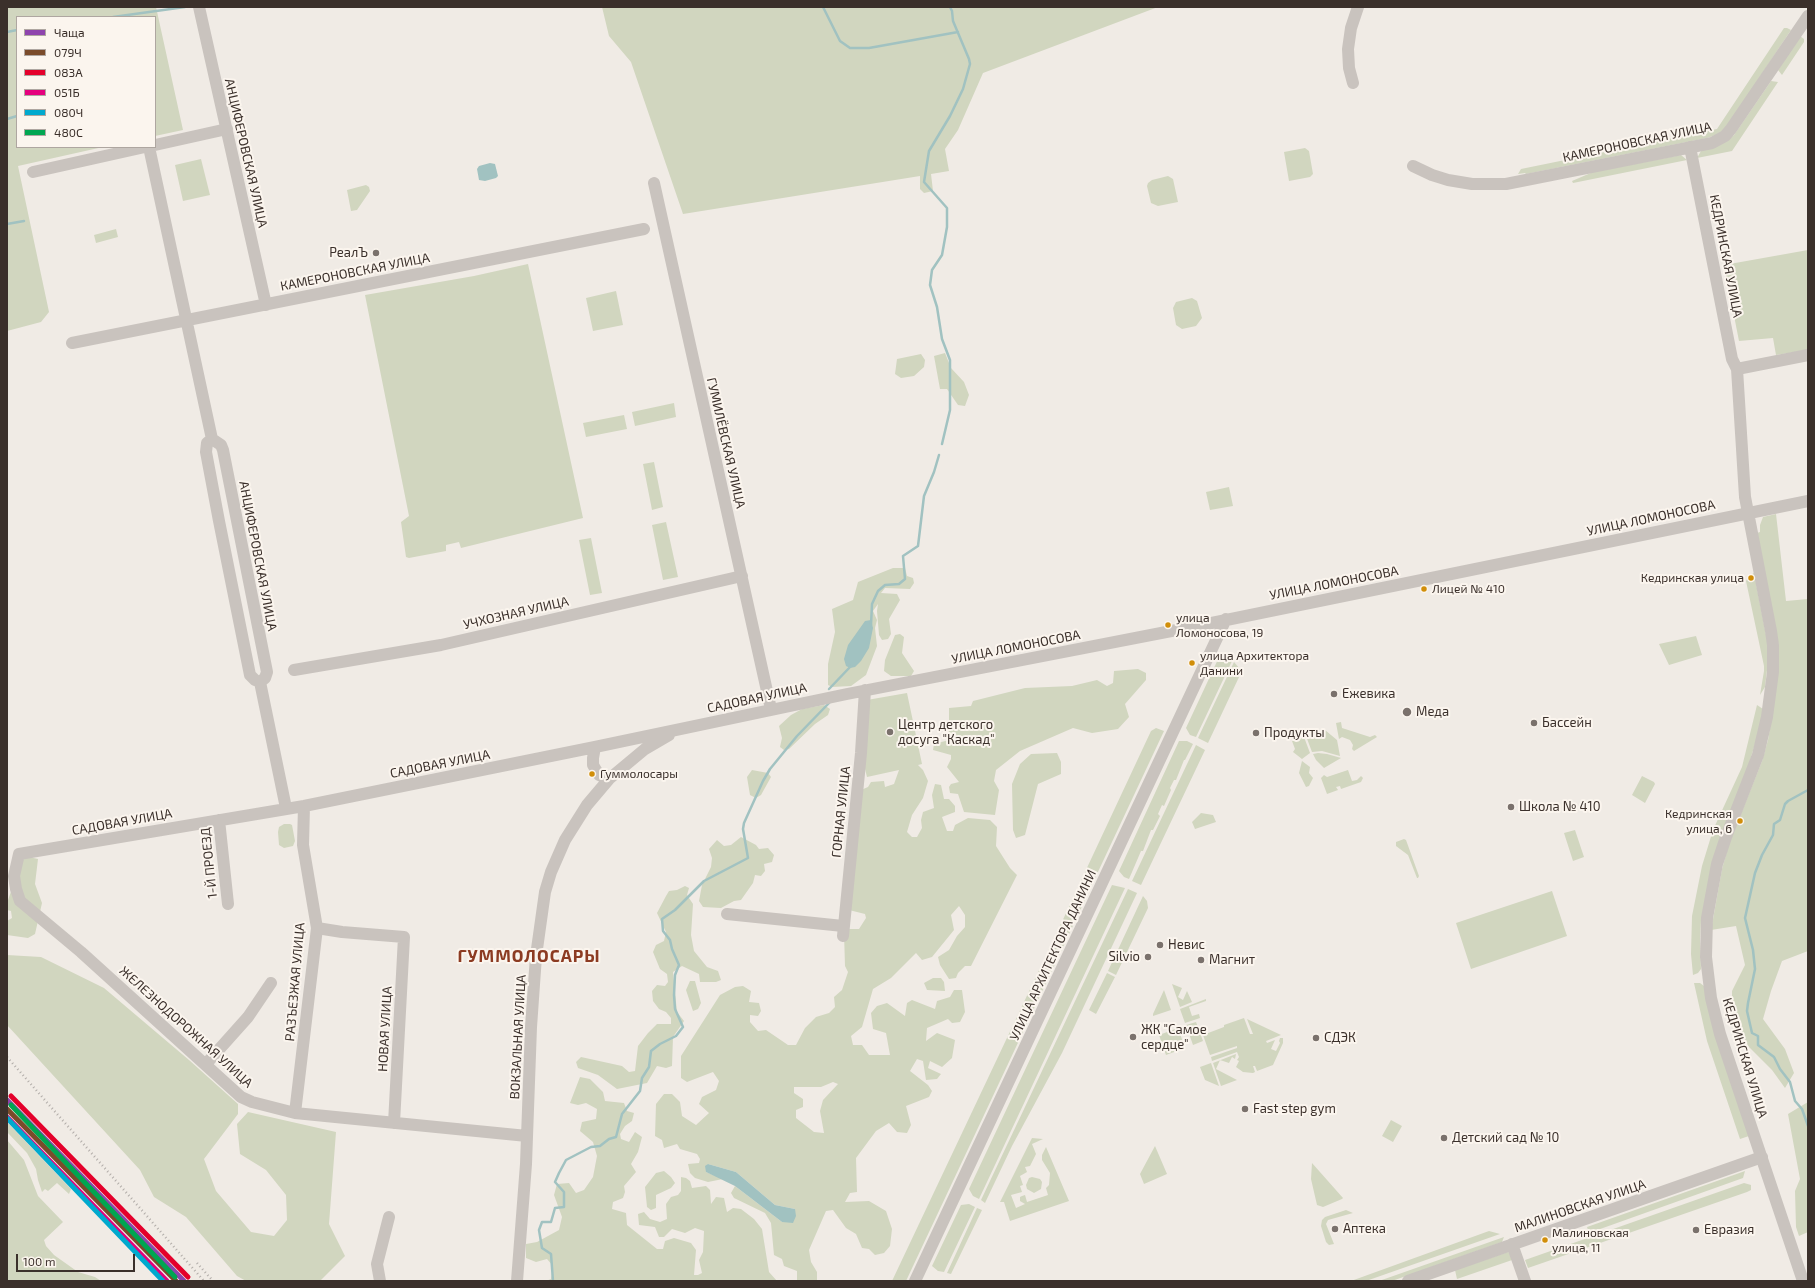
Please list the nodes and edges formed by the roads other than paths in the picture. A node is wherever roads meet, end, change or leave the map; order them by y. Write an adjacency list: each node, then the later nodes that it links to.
1 (199, 7): 6 (street, АНЦИФЕРОВСКАЯ УЛИЦА)
2 (1358, 7): 5 (street)
3 (1803, 7): 4 (street)
4 (1805, 20): 8 (street, КАМЕРОНОВСКАЯ УЛИЦА)
5 (1353, 83)
6 (227, 129): 7 (street); 15 (street, АНЦИФЕРОВСКАЯ УЛИЦА)
7 (156, 145)
8 (1690, 147): 11 (street, КАМЕРОНОВСКАЯ УЛИЦА); 19 (street, КЕДРИНСКАЯ УЛИЦА)
9 (141, 148): 12 (street)
10 (149, 148): 16 (street, АНЦИФЕРОВСКАЯ УЛИЦА)
11 (1413, 166)
12 (33, 172)
13 (654, 183): 25 (street, ГУМИЛЁВСКАЯ УЛИЦА)
14 (644, 229): 15 (street, КАМЕРОНОВСКАЯ УЛИЦА)
15 (266, 305): 16 (street, КАМЕРОНОВСКАЯ УЛИЦА)
16 (188, 320): 17 (street, КАМЕРОНОВСКАЯ УЛИЦА); 20 (street, АНЦИФЕРОВСКАЯ УЛИЦА)
17 (72, 343)
18 (1808, 355): 19 (street)
19 (1737, 369): 22 (street, КЕДРИНСКАЯ УЛИЦА)
20 (212, 439): 23 (street, АНЦИФЕРОВСКАЯ УЛИЦА); 24 (street, АНЦИФЕРОВСКАЯ УЛИЦА)
21 (1808, 501): 22 (street, УЛИЦА ЛОМОНОСОВА)
22 (1748, 513): 26 (street, УЛИЦА ЛОМОНОСОВА); 46 (street, КЕДРИНСКАЯ УЛИЦА)
23 (242, 548): 24 (street); 28 (street, АНЦИФЕРОВСКАЯ УЛИЦА)
24 (226, 552): 28 (street, АНЦИФЕРОВСКАЯ УЛИЦА)
25 (742, 576): 27 (street, УЧХОЗНАЯ УЛИЦА); 30 (street, ГУМИЛЁВСКАЯ УЛИЦА)
26 (1226, 619): 29 (street, УЛИЦА ЛОМОНОСОВА); 51 (street, УЛИЦА АРХИТЕКТОРА ДАНИНИ)
27 (294, 670)
28 (260, 682): 35 (street, АНЦИФЕРОВСКАЯ УЛИЦА)
29 (865, 690): 30 (street, САДОВАЯ УЛИЦА); 39 (street, ГОРНАЯ УЛИЦА)
30 (771, 709): 31 (street, САДОВАЯ УЛИЦА)
31 (678, 729): 32 (street, САДОВАЯ УЛИЦА); 33 (street, ВОКЗАЛЬНАЯ УЛИЦА)
32 (595, 747): 33 (street); 34 (street, САДОВАЯ УЛИЦА)
33 (609, 780): 45 (street, ВОКЗАЛЬНАЯ УЛИЦА)
34 (304, 806): 35 (street, САДОВАЯ УЛИЦА); 40 (street, РАЗЪЕЗЖАЯ УЛИЦА)
35 (286, 808): 36 (street, САДОВАЯ УЛИЦА)
36 (219, 820): 37 (street, САДОВАЯ УЛИЦА); 38 (street, 1-Й ПРОЕЗД)
37 (19, 854): 42 (street, ЖЕЛЕЗНОДОРОЖНАЯ УЛИЦА)
38 (228, 904)
39 (727, 914)
40 (317, 928): 43 (street, РАЗЪЕЗЖАЯ УЛИЦА); 44 (street, НОВАЯ УЛИЦА)
41 (271, 983): 42 (street)
42 (206, 1064): 43 (street, ЖЕЛЕЗНОДОРОЖНАЯ УЛИЦА)
43 (296, 1113): 44 (street, ЖЕЛЕЗНОДОРОЖНАЯ УЛИЦА)
44 (394, 1123): 45 (street, ЖЕЛЕЗНОДОРОЖНАЯ УЛИЦА)
45 (527, 1136): 50 (street, ВОКЗАЛЬНАЯ УЛИЦА)
46 (1762, 1157): 48 (street, МАЛИНОВСКАЯ УЛИЦА); 54 (street, КЕДРИНСКАЯ УЛИЦА)
47 (389, 1217): 49 (street)
48 (1512, 1244): 52 (street, МАЛИНОВСКАЯ УЛИЦА); 53 (street)
49 (380, 1281)
50 (517, 1281)
51 (915, 1281)
52 (1408, 1281)
53 (1525, 1281)
54 (1803, 1281)

